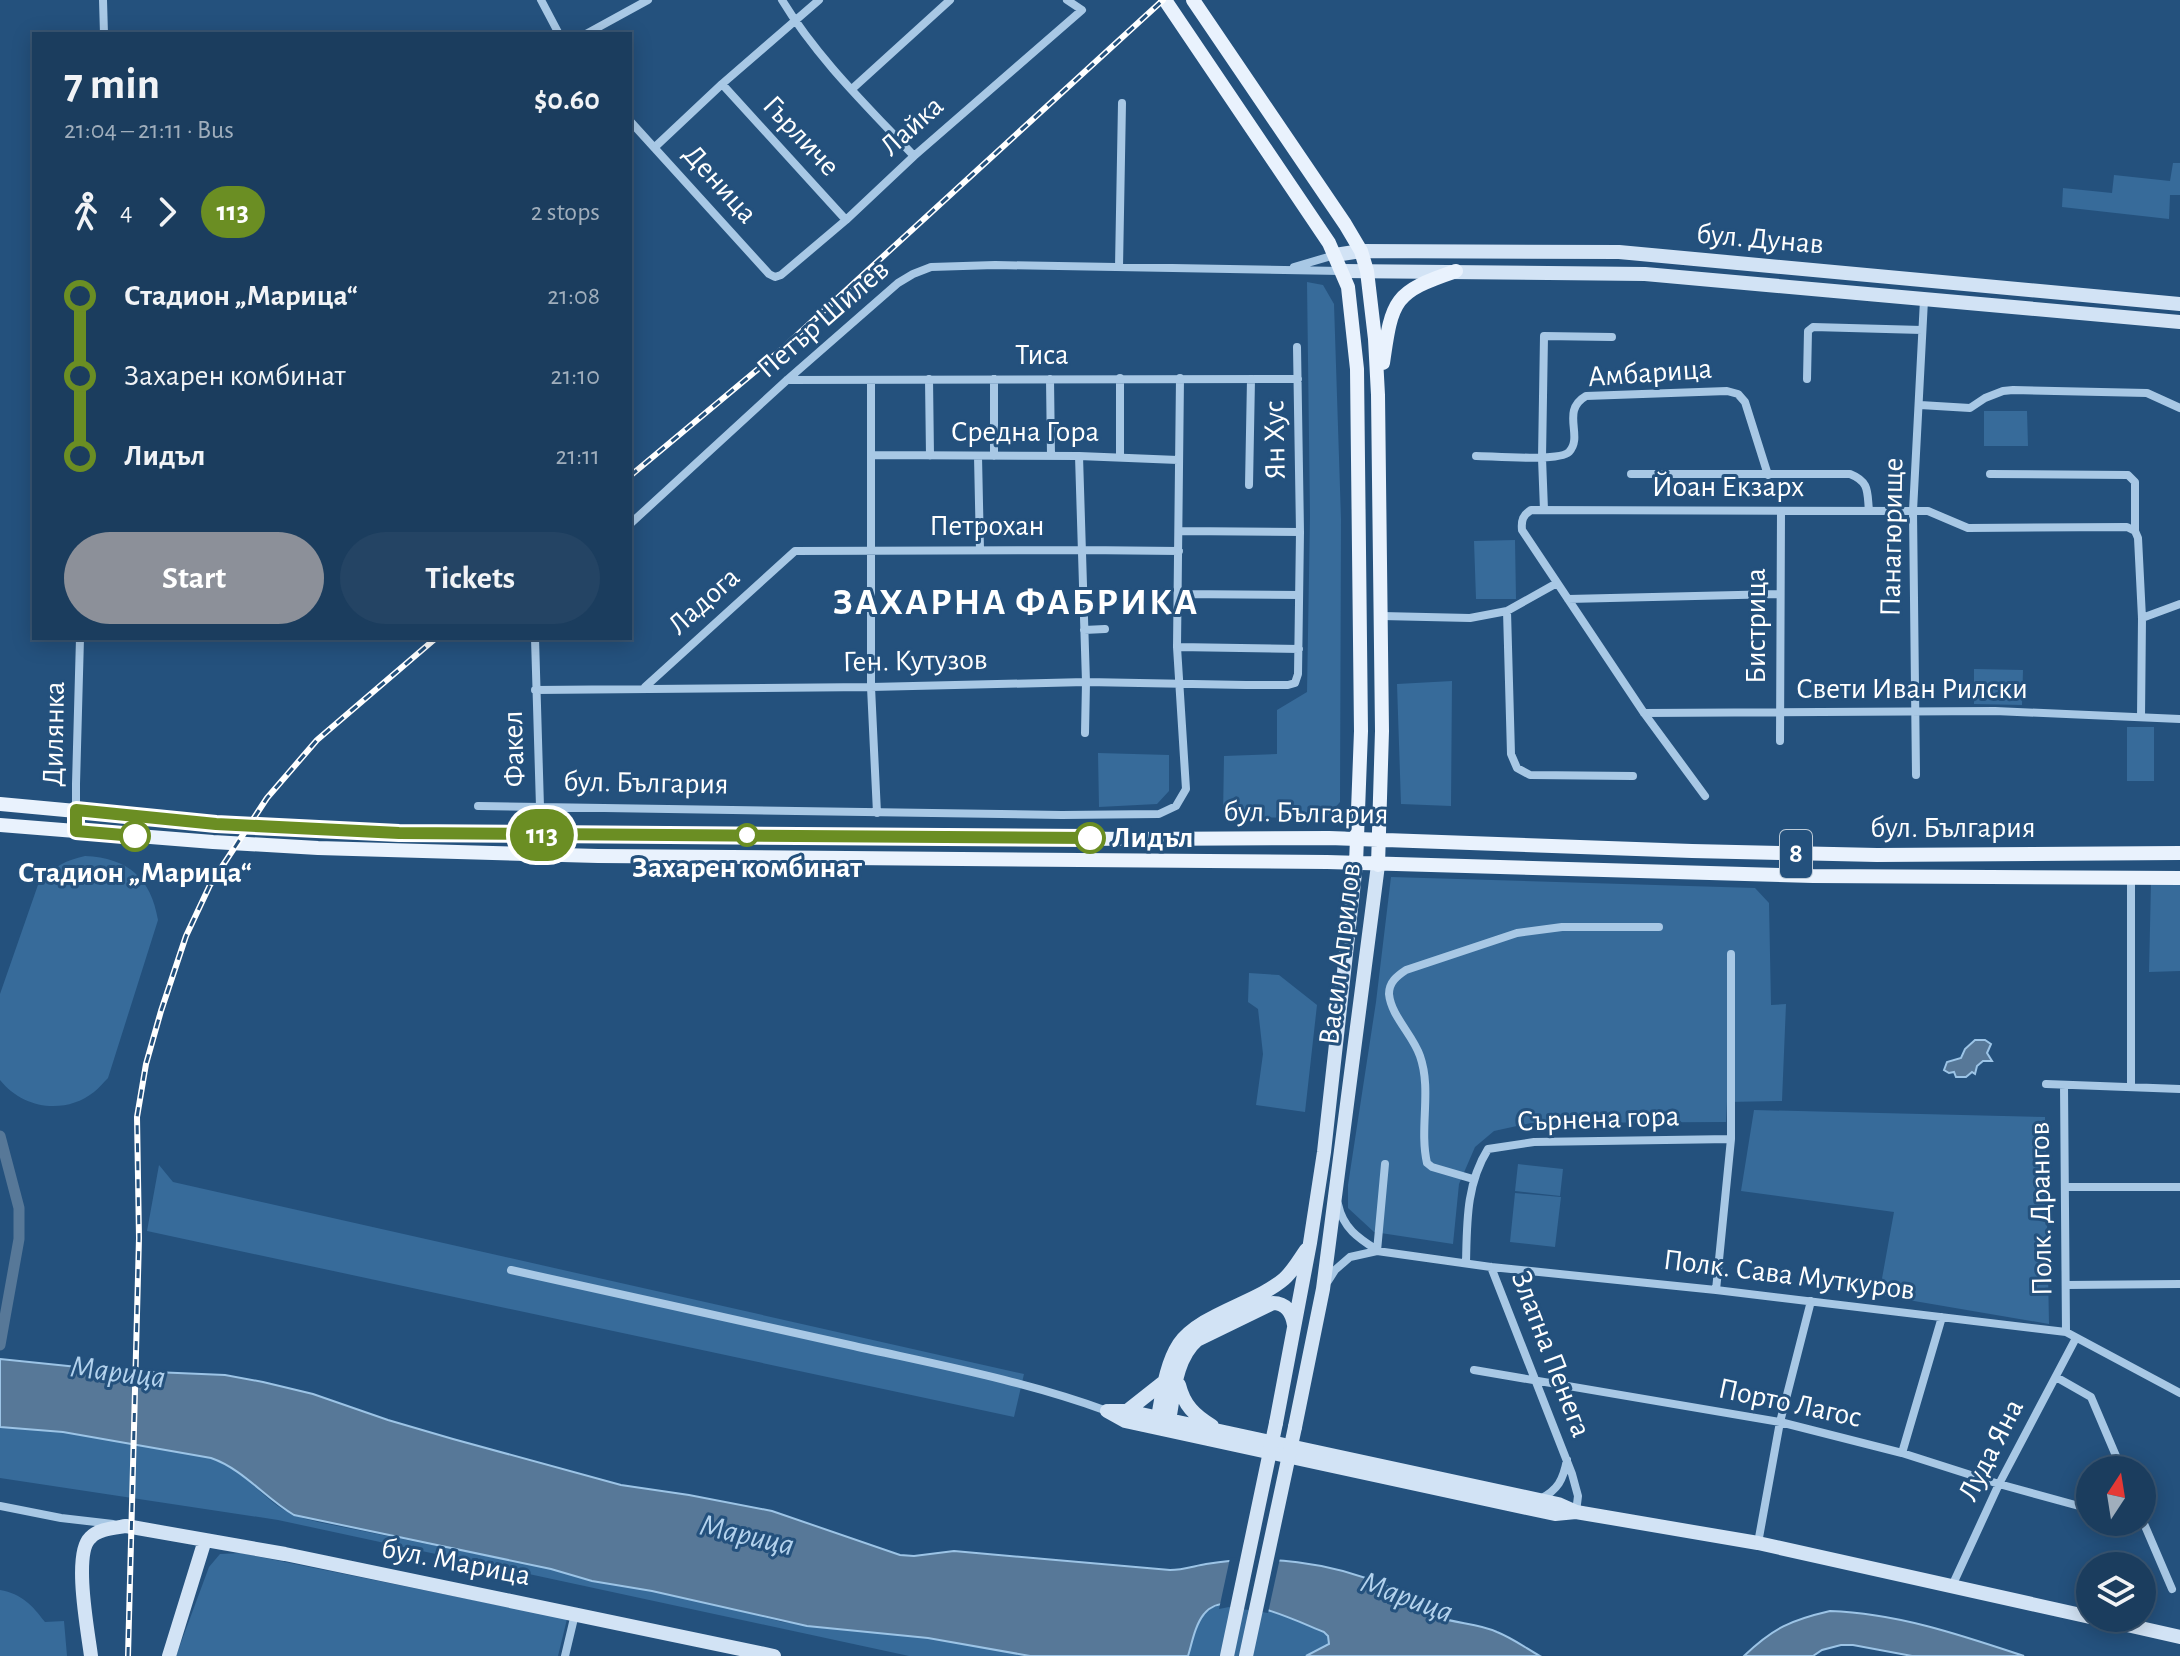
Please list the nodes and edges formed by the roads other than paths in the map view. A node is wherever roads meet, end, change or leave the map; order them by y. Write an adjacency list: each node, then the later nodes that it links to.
1 (103, 0): 11 (street)
2 (541, 0): 12 (street)
3 (648, 0): 13 (street)
4 (782, 0): 10 (street)
5 (819, 0): 10 (street)
6 (950, 0): 15 (street)
7 (1067, 0): 19 (street, Лайка)
8 (1165, 0): 22 (main road, Васил Априлов)
9 (1193, 0): 21 (main road, Васил Априлов)
10 (795, 22): 14 (street); 15 (street)
11 (104, 32)
12 (558, 32)
13 (590, 32)
14 (722, 84): 18 (street); 20 (street, Гърличе)
15 (852, 89): 19 (street)
16 (1122, 103): 23 (street)
17 (632, 123): 18 (street, Деница)
18 (655, 147): 28 (street, Деница)
19 (914, 156): 20 (street, Лайка)
20 (846, 220): 28 (street, Лайка)
21 (1361, 251): 22 (main road, бул. Дунав); 26 (main road, Васил Априлов); 30 (main road, бул. Дунав)
22 (1335, 255): 24 (street, Петър Шилев); 25 (main road, Васил Априлов)
23 (1119, 267): 24 (street, Петър Шилев); 43 (street, Петър Шилев)
24 (1285, 270): 25 (street, Петър Шилев)
25 (1342, 271): 26 (main road, бул. Дунав); 116 (main road, Васил Априлов)
26 (1367, 271): 27 (main road, бул. Дунав); 45 (main road, Васил Априлов)
27 (1456, 271): 29 (main road, бул. Дунав); 45 (main road)
28 (775, 277)
29 (1924, 300): 31 (main road, бул. Дунав); 32 (street, Панагюрище)
30 (2180, 304)
31 (2180, 322)
32 (1922, 330): 42 (street); 46 (street, Панагюрище)
33 (1612, 337): 56 (street)
34 (1297, 347): 41 (street, Ян Хус)
35 (1120, 378): 36 (street, Тиса); 39 (street, Тиса); 55 (street)
36 (1180, 378): 40 (street, Тиса); 57 (street)
37 (929, 379): 38 (street, Тиса); 44 (street, Тиса); 49 (street)
38 (994, 379): 39 (street, Тиса); 51 (street)
39 (1050, 379): 52 (street)
40 (1251, 379): 41 (street, Тиса); 61 (street)
41 (1298, 379): 69 (street, Ян Хус)
42 (1807, 379)
43 (787, 380): 44 (street, Тиса); 66 (street, Петър Шилев)
44 (871, 380): 48 (street)
45 (1378, 395): 82 (main road, Васил Априлов)
46 (1920, 405): 47 (street); 65 (street, Панагюрище)
47 (2180, 408)
48 (872, 455): 49 (street, Средна Гора); 73 (street)
49 (930, 456): 50 (street, Средна Гора)
50 (978, 456): 51 (street, Средна Гора); 70 (street)
51 (994, 456): 52 (street, Средна Гора)
52 (1051, 456): 53 (street, Средна Гора)
53 (1079, 456): 55 (street, Средна Гора); 71 (street)
54 (1476, 456): 56 (street)
55 (1120, 457): 57 (street, Средна Гора)
56 (1542, 458): 60 (street, Амбарица); 62 (street)
57 (1178, 460): 67 (street)
58 (1631, 474): 60 (street)
59 (1990, 474): 68 (street)
60 (1768, 475): 64 (street)
61 (1249, 485)
62 (1544, 510): 63 (street, Йоан Екзарх); 75 (street)
63 (1781, 511): 64 (street, Йоан Екзарх); 77 (street, Бистрица)
64 (1869, 511): 65 (street, Йоан Екзарх)
65 (1913, 511): 68 (street, Йоан Екзарх); 96 (street, Панагюрище)
66 (632, 522)
67 (1179, 531): 69 (street); 74 (street)
68 (2135, 531): 83 (street)
69 (1300, 532): 78 (street, Ян Хус)
70 (980, 550): 71 (street, Петрохан); 73 (street, Петрохан)
71 (1081, 550): 74 (street, Петрохан); 85 (street)
72 (795, 551): 73 (street, Петрохан); 93 (street, Ладога)
73 (870, 551): 94 (street)
74 (1179, 551): 76 (street)
75 (1557, 583): 79 (street); 81 (street)
76 (1178, 594): 78 (street); 88 (street)
77 (1780, 594): 79 (street); 98 (street, Бистрица)
78 (1299, 595): 89 (street, Ян Хус)
79 (1568, 599): 97 (street)
80 (2180, 604): 83 (street)
81 (1507, 611): 82 (street); 104 (street)
82 (1382, 616): 117 (main road, Васил Априлов)
83 (2142, 618): 99 (street)
84 (1105, 629): 85 (street)
85 (1084, 630): 90 (street)
86 (80, 640): 109 (street, Дилянка)
87 (535, 640): 95 (street)
88 (1177, 647): 89 (street); 92 (street)
89 (1299, 649): 91 (street, Ян Хус)
90 (1086, 682): 92 (street, Ген. Кутузов); 94 (street, Ген. Кутузов); 101 (street)
91 (1295, 683): 92 (street, Ген. Кутузов)
92 (1180, 684): 110 (street, бул. България)
93 (644, 687): 94 (street, Ген. Кутузов); 95 (street, Ген. Кутузов)
94 (871, 687): 110 (street)
95 (535, 690): 108 (street, Факел)
96 (1916, 712): 98 (street, Свети Иван Рилски); 99 (street, Свети Иван Рилски); 103 (street, Панагюрище)
97 (1644, 713): 98 (street, Свети Иван Рилски); 105 (street)
98 (1780, 713): 102 (street, Бистрица)
99 (2141, 717): 100 (street, Свети Иван Рилски)
100 (2180, 719)
101 (1085, 733)
102 (1780, 741)
103 (1916, 775)
104 (1633, 776)
105 (1705, 796)
106 (0, 804): 109 (main road, бул. България / 8)
107 (478, 806): 108 (street, бул. България)
108 (540, 807): 110 (street, бул. България); 113 (street); 114 (street)
109 (76, 810): 112 (street, Дилянка); 113 (main road, бул. България / 8)
110 (877, 813)
111 (0, 825): 112 (main road, бул. България / 8)
112 (76, 831): 119 (main road, бул. България / 8)
113 (510, 834): 114 (main road, бул. България / 8)
114 (563, 835): 115 (main road, бул. България / 8)
115 (855, 836): 116 (main road, бул. България / 8); 119 (main road)
116 (1357, 838): 117 (main road, бул. България / 8); 120 (main road, Васил Априлов)
117 (1380, 839): 118 (main road, бул. България / 8); 121 (main road, Васил Априлов)
118 (2180, 853)
119 (854, 859): 120 (main road, бул. България / 8)
120 (1356, 864): 121 (main road, бул. България / 8); 136 (main road, Васил Априлов)
121 (1378, 865): 122 (main road, бул. България / 8); 135 (main road, Васил Априлов)
122 (2131, 877): 123 (main road, бул. България / 8); 128 (street)
123 (2180, 878)
124 (1659, 927): 132 (street)
125 (1731, 954): 130 (street)
126 (2046, 1084): 127 (street)
127 (2064, 1085): 128 (street); 133 (street, Полк. Дрангов)
128 (2131, 1087): 129 (street)
129 (2180, 1089)
130 (1731, 1139): 132 (street, Сърнена гора); 144 (street)
131 (1385, 1164): 137 (street)
132 (1473, 1179): 138 (street, Сърнена гора)
133 (2065, 1187): 134 (street); 142 (street, Полк. Дрангов)
134 (2180, 1187)
135 (1337, 1193): 137 (street); 143 (main road, Васил Априлов)
136 (1310, 1243): 147 (main road, Васил Априлов); 152 (main road)
137 (1377, 1251): 138 (street, Полк. Сава Муткуров); 143 (street)
138 (1466, 1263): 139 (street, Полк. Сава Муткуров)
139 (1491, 1267): 144 (street, Полк. Сава Муткуров); 153 (street, Златна Пенега)
140 (511, 1270): 155 (street)
141 (2180, 1284): 142 (street)
142 (2066, 1285): 148 (street, Полк. Дрангов)
143 (1323, 1289): 183 (main road, Васил Априлов, bridge)
144 (1716, 1290): 145 (street, Полк. Сава Муткуров)
145 (1811, 1301): 146 (street, Полк. Сава Муткуров); 157 (street)
146 (1942, 1317): 148 (street, Полк. Сава Муткуров); 160 (street)
147 (1295, 1330): 152 (main road); 182 (main road, Васил Априлов, bridge)
148 (2066, 1332): 149 (street, Полк. Сава Муткуров)
149 (2076, 1338): 151 (street, Луда Яна); 154 (street, Полк. Сава Муткуров)
150 (1474, 1370): 153 (street, Порто Лагос)
151 (2056, 1377): 161 (street); 163 (street, Луда Яна)
152 (1172, 1380): 156 (main road); 158 (main road); 159 (main road)
153 (1537, 1380): 157 (street, Порто Лагос); 162 (street, Златна Пенега)
154 (2180, 1393)
155 (1107, 1411): 156 (main road); 158 (main road)
156 (1127, 1411): 158 (main road)
157 (1780, 1422): 160 (street, Порто Лагос); 171 (street)
158 (1163, 1424): 159 (main road); 167 (main road)
159 (1219, 1430): 164 (main road)
160 (1902, 1453): 163 (street, Порто Лагос)
161 (2116, 1456)
162 (1567, 1459): 164 (street, Златна Пенега); 167 (street, Златна Пенега)
163 (1999, 1484): 165 (street, Порто Лагос); 172 (street, Луда Яна)
164 (1538, 1499): 167 (main road)
165 (2076, 1505)
166 (0, 1506): 168 (street)
167 (1576, 1512): 171 (main road)
168 (126, 1526): 170 (main road, бул. Марица); 178 (main road)
169 (2147, 1536): 173 (street)
170 (205, 1540): 174 (main road, бул. Марица); 179 (main road)
171 (1758, 1543): 172 (main road)
172 (1952, 1586): 175 (main road)
173 (2172, 1589)
174 (575, 1613): 180 (street); 181 (main road, бул. Марица)
175 (2076, 1614)
176 (2156, 1632): 177 (main road)
177 (2180, 1637)
178 (91, 1656)
179 (169, 1656)
180 (565, 1656)
181 (774, 1656)
182 (1227, 1656)
183 (1246, 1656)

